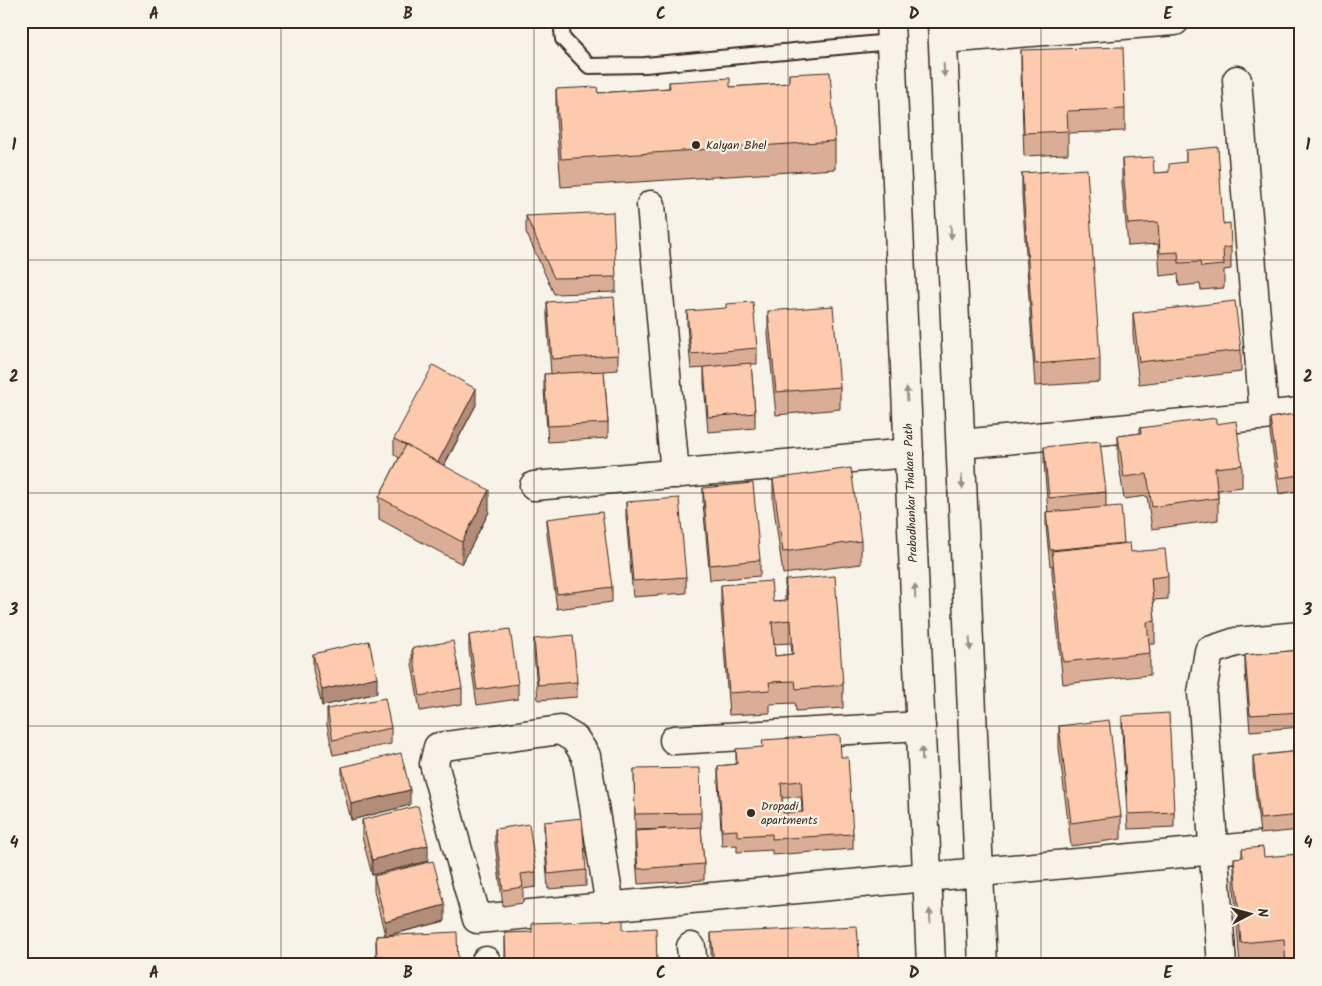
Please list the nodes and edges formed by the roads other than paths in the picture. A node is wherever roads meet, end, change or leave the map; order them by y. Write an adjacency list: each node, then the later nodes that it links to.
1 (561, 21): 4 (lane)
2 (1175, 21): 3 (street)
3 (942, 30): 9 (street, one-way to 9)
4 (891, 32): 10 (street, Prabodhankar Thakare Path, one-way to 4)
5 (1237, 80): 8 (street)
6 (651, 205): 11 (street)
7 (1301, 412): 8 (street)
8 (1264, 416): 9 (street)
9 (961, 444): 18 (street, one-way to 18)
10 (910, 453): 11 (street); 14 (street, Prabodhankar Thakare Path, one-way to 10)
11 (674, 474): 12 (street)
12 (534, 486)
13 (1301, 636): 17 (street)
14 (921, 726): 15 (street); 19 (street, Prabodhankar Thakare Path, one-way to 14)
15 (674, 740)
16 (1301, 842): 17 (street)
17 (1212, 850): 18 (street); 23 (street)
18 (980, 871): 19 (street); 22 (street)
19 (927, 876): 20 (street); 21 (street, Prabodhankar Thakare Path, one-way to 19)
20 (610, 906): 20 (street)
21 (932, 965)
22 (983, 965)
23 (1222, 965)

